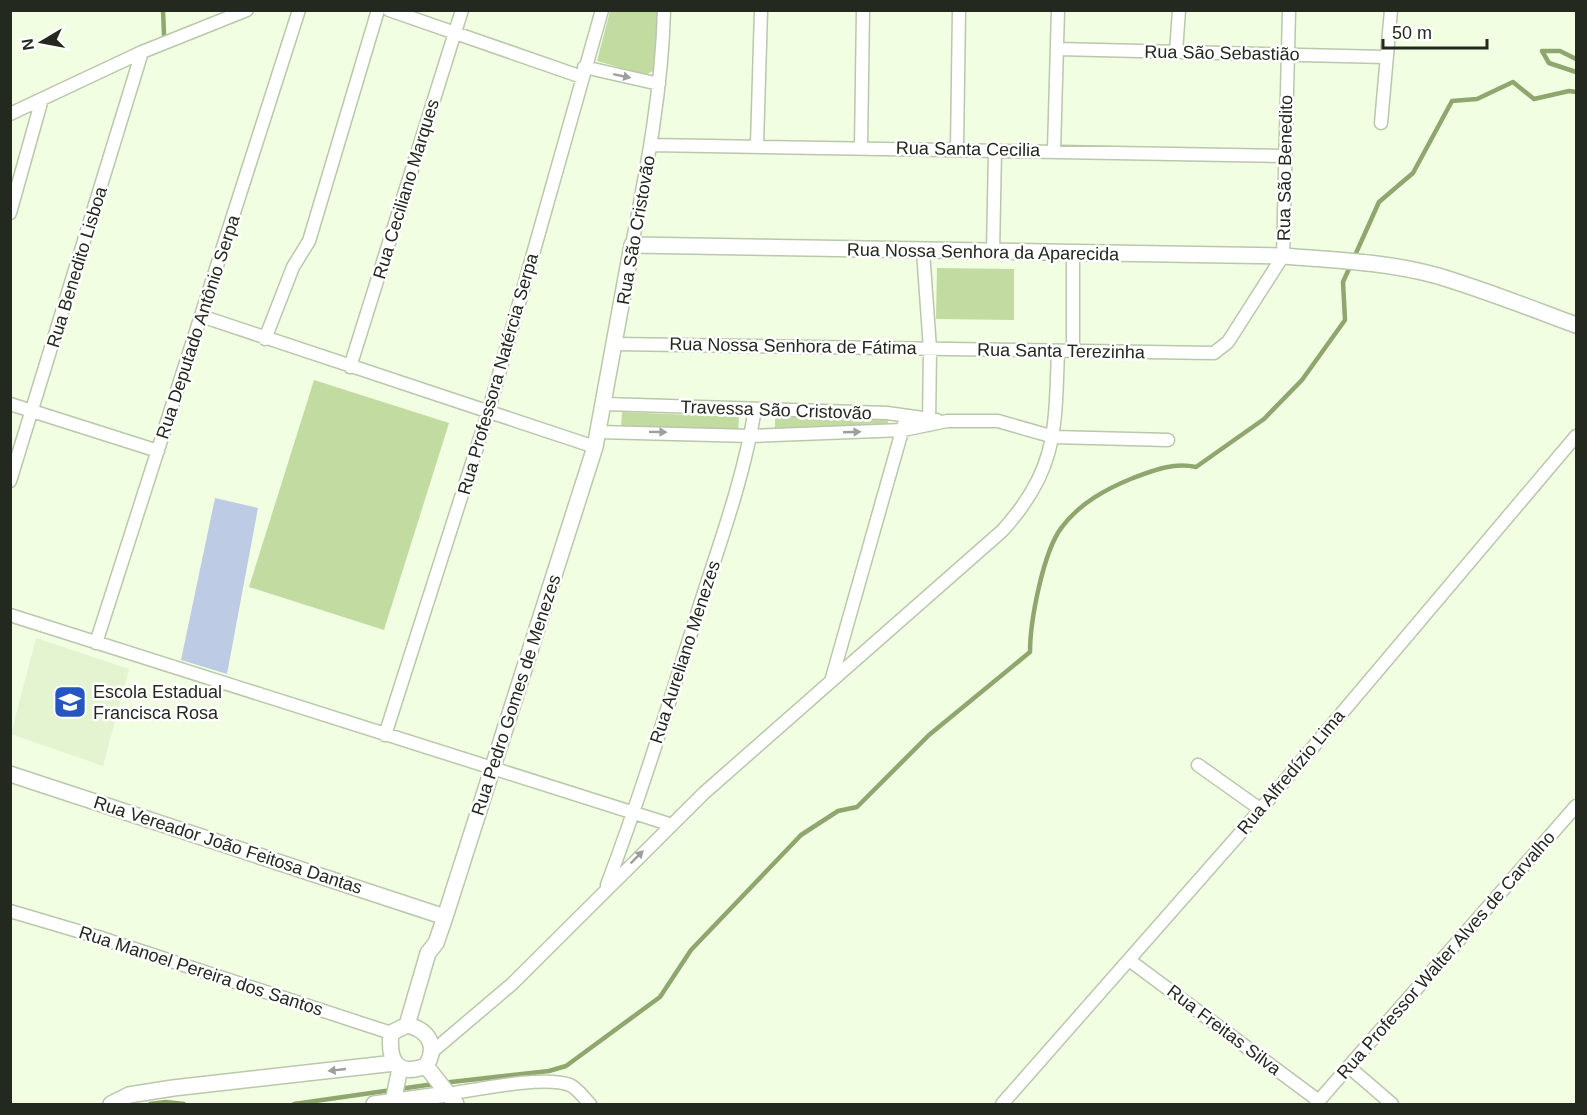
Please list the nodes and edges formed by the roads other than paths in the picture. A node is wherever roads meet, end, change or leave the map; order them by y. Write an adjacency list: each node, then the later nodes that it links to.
1 (247, 10): 17 (street)
2 (299, 10): 39 (street, Rua Deputado Antônio Serpa)
3 (378, 10): 41 (street)
4 (389, 10): 15 (street)
5 (462, 10): 15 (street, Rua Ceciliano Marques)
6 (602, 10): 21 (street, Rua Professora Natércia Serpa)
7 (664, 10): 22 (street, Rua São Cristovão)
8 (761, 10): 27 (street)
9 (863, 10): 28 (street)
10 (958, 10): 29 (street)
11 (1058, 10): 16 (street)
12 (1179, 10): 18 (street)
13 (1289, 10): 19 (street, Rua São Benedito)
14 (1391, 10): 20 (street)
15 (455, 33): 21 (street); 47 (street, Rua Ceciliano Marques)
16 (1058, 50): 18 (street, Rua São Sebastião); 31 (street)
17 (142, 52): 23 (street); 51 (street, Rua Benedito Lisboa)
18 (1176, 52): 19 (street, Rua São Sebastião)
19 (1288, 54): 20 (street, Rua São Sebastião); 32 (street, Rua São Benedito)
20 (1385, 57): 25 (street)
21 (583, 72): 22 (street, one-way to 22); 52 (street, Rua Professora Natércia Serpa)
22 (659, 84): 26 (street, Rua São Cristovão)
23 (42, 99): 24 (street); 33 (street)
24 (10, 114)
25 (1381, 123)
26 (651, 145): 27 (street, Rua Santa Cecilia); 34 (street, Rua São Cristovão)
27 (757, 146): 28 (street, Rua Santa Cecilia)
28 (861, 147): 29 (street, Rua Santa Cecilia)
29 (957, 148): 30 (street, Rua Santa Cecilia)
30 (995, 150): 31 (street, Rua Santa Cecilia); 36 (street)
31 (1054, 150): 32 (street, Rua Santa Cecilia)
32 (1286, 156): 38 (street, Rua São Benedito)
33 (10, 213)
34 (632, 245): 35 (street, Rua Nossa Senhora da Aparecida); 42 (street, Rua São Cristovão)
35 (923, 251): 36 (street, Rua Nossa Senhora da Aparecida); 43 (street)
36 (993, 252): 37 (street, Rua Nossa Senhora da Aparecida)
37 (1073, 254): 38 (street, Rua Nossa Senhora da Aparecida); 45 (street)
38 (1283, 256): 40 (street, Rua Nossa Senhora da Aparecida); 46 (street, Rua São Benedito)
39 (201, 316): 41 (street); 62 (street, Rua Deputado Antônio Serpa)
40 (1576, 324)
41 (265, 339): 47 (street)
42 (616, 344): 43 (street, Rua Nossa Senhora de Fátima); 49 (street, Rua São Cristovão)
43 (930, 349): 44 (street, Rua Santa Terezinha); 54 (street, Rua Nossa Senhora de Fátima)
44 (1058, 351): 45 (street, Rua Santa Terezinha); 59 (street)
45 (1073, 351): 46 (street, Rua Santa Terezinha)
46 (1192, 354)
47 (350, 367): 52 (street)
48 (10, 404): 51 (street)
49 (605, 404): 50 (street, Travessa São Cristovão); 56 (street, Rua São Cristovão)
50 (755, 409): 53 (street, Travessa São Cristovão); 57 (street, Rua Aureliano Menezes)
51 (32, 411): 62 (street); 63 (street, Rua Benedito Lisboa)
52 (488, 413): 61 (street); 67 (street, Rua Professora Natércia Serpa)
53 (906, 415): 54 (street, Travessa São Cristovão); 55 (street)
54 (930, 422): 55 (street, Travessa São Cristovão); 59 (street, Travessa São Cristovão)
55 (903, 430): 57 (street, Travessa São Cristovão, one-way to 55); 66 (street)
56 (599, 432): 57 (street, Travessa São Cristovão, one-way to 57); 61 (street, Rua São Cristovão)
57 (751, 436): 73 (street, Rua Aureliano Menezes)
58 (1576, 436): 72 (street, Rua Alfredízio Lima)
59 (1054, 437): 60 (street, Travessa São Cristovão); 66 (street)
60 (1167, 440)
61 (595, 447): 69 (street, Rua Pedro Gomes de Menezes)
62 (159, 451): 65 (street, Rua Deputado Antônio Serpa)
63 (10, 481)
64 (10, 615): 65 (street)
65 (96, 643): 67 (street)
66 (832, 680): 74 (street)
67 (385, 735): 69 (street)
68 (1198, 765): 72 (street)
69 (492, 769): 73 (street); 77 (street, Rua Pedro Gomes de Menezes)
70 (10, 774): 77 (street, Rua Vereador João Feitosa Dantas)
71 (1576, 806): 82 (street, Rua Professor Walter Alves de Carvalho)
72 (1260, 809): 78 (street, Rua Alfredízio Lima)
73 (634, 814): 74 (street); 75 (street, Rua Aureliano Menezes)
74 (672, 825): 75 (street, one-way to 74)
75 (604, 891): 83 (street)
76 (10, 911): 80 (street, Rua Manoel Pereira dos Santos)
77 (445, 917): 79 (street, Rua Pedro Gomes de Menezes)
78 (1129, 960): 85 (street, Rua Freitas Silva); 89 (street, Rua Alfredízio Lima)
79 (413, 1026): 80 (street); 83 (street)
80 (391, 1033): 81 (street)
81 (398, 1066): 83 (street); 84 (street); 86 (street, one-way to 86)
82 (1348, 1067): 85 (street, Rua Professor Walter Alves de Carvalho); 90 (street)
83 (440, 1080): 84 (street); 88 (street)
84 (394, 1096): 87 (street)
85 (1318, 1103)
86 (111, 1104)
87 (374, 1104)
88 (591, 1104)
89 (1002, 1104)
90 (1392, 1104)

